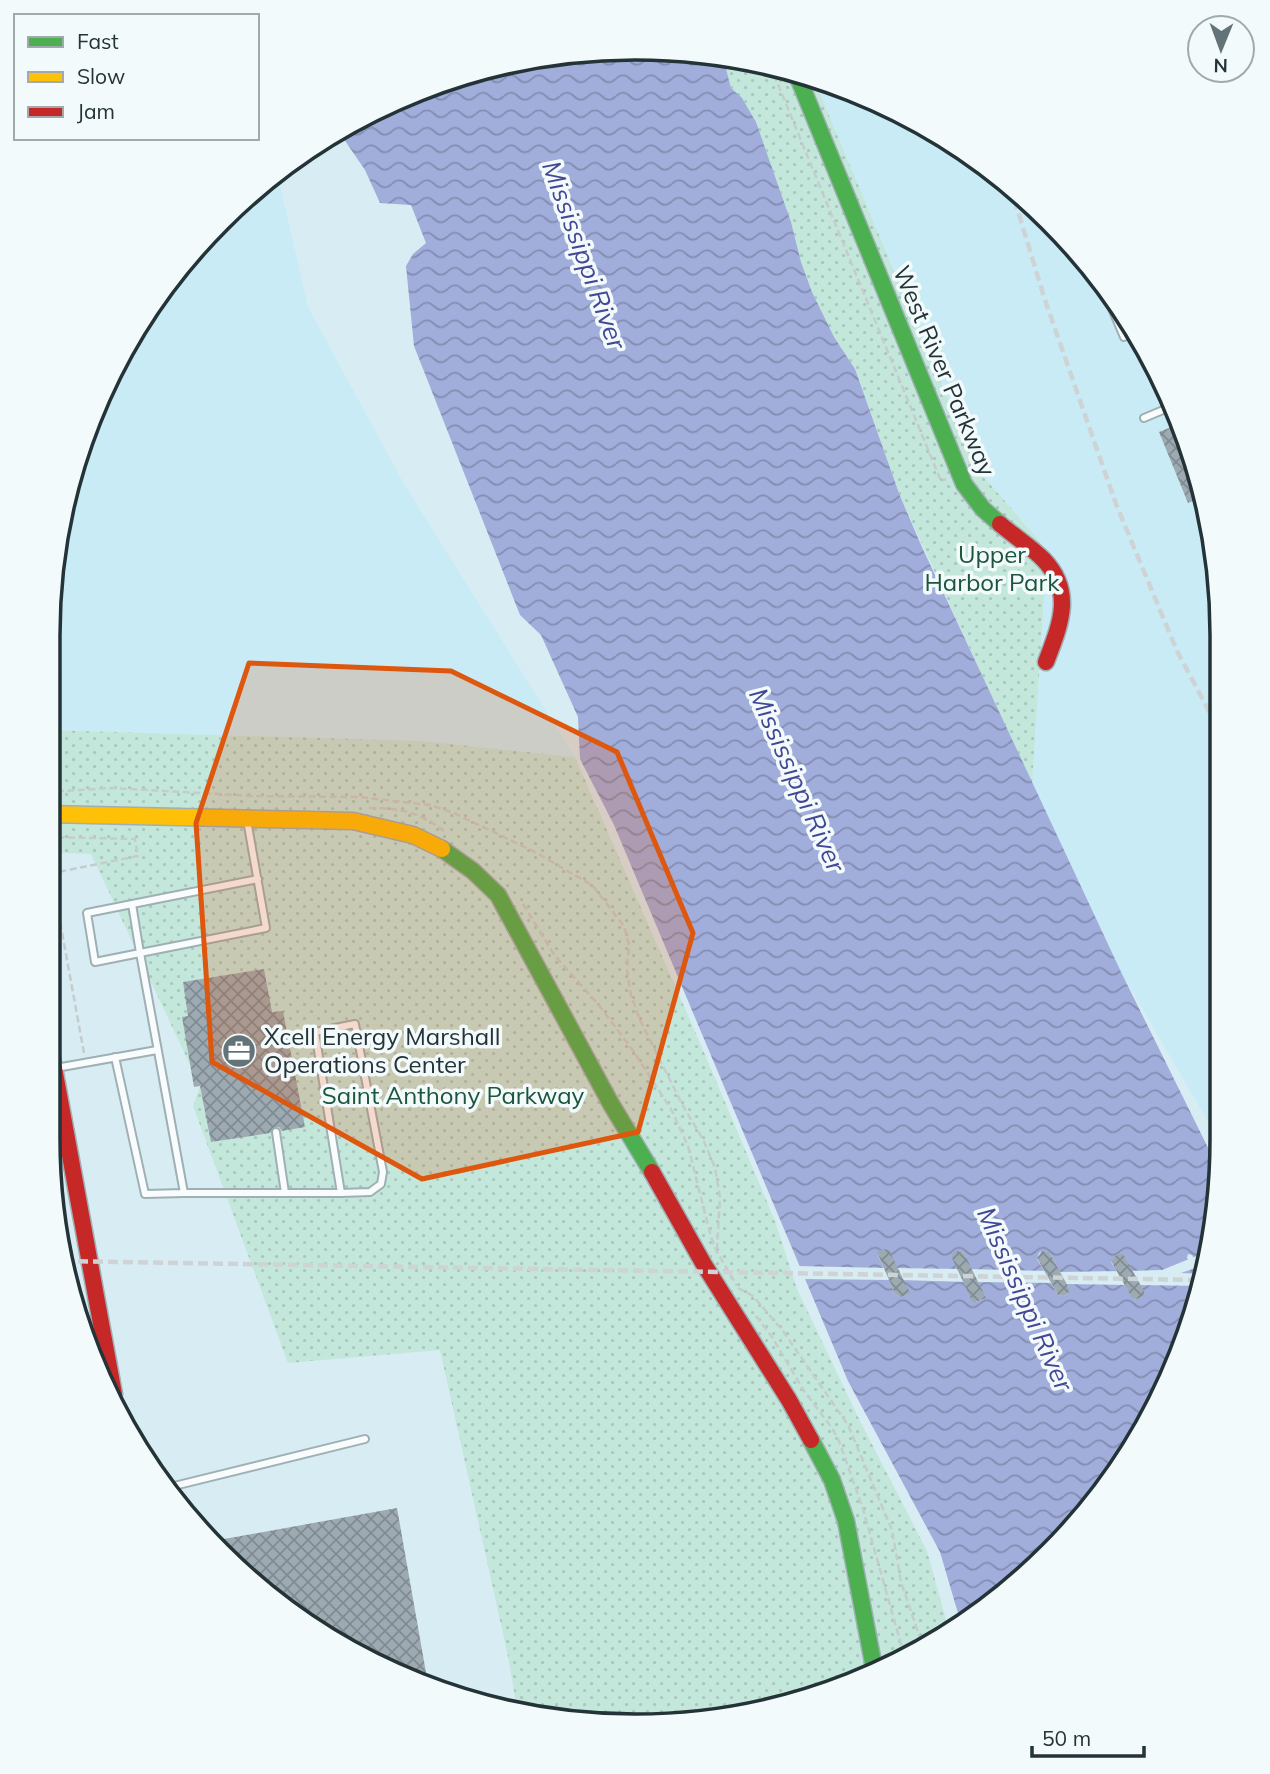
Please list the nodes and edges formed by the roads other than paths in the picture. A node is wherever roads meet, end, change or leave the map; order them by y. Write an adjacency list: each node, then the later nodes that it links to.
1 (802, 84): 6 (street, West River Parkway)
2 (1116, 319): 3 (lane)
3 (1126, 336)
4 (1164, 409): 5 (lane)
5 (1144, 418)
6 (1046, 662)
7 (60, 814): 8 (street)
8 (247, 818): 9 (lane); 23 (street)
9 (258, 879): 10 (lane); 11 (lane)
10 (132, 904): 11 (lane); 11 (lane)
11 (141, 953): 12 (lane)
12 (157, 1050): 13 (lane); 17 (lane)
13 (115, 1057): 14 (lane); 17 (lane)
14 (60, 1068)
15 (60, 1102): 20 (street)
16 (276, 1132): 18 (lane)
17 (184, 1193): 18 (lane)
18 (285, 1193): 19 (lane)
19 (341, 1194): 19 (lane)
20 (111, 1376)
21 (365, 1439): 22 (lane)
22 (176, 1486)
23 (873, 1663)

